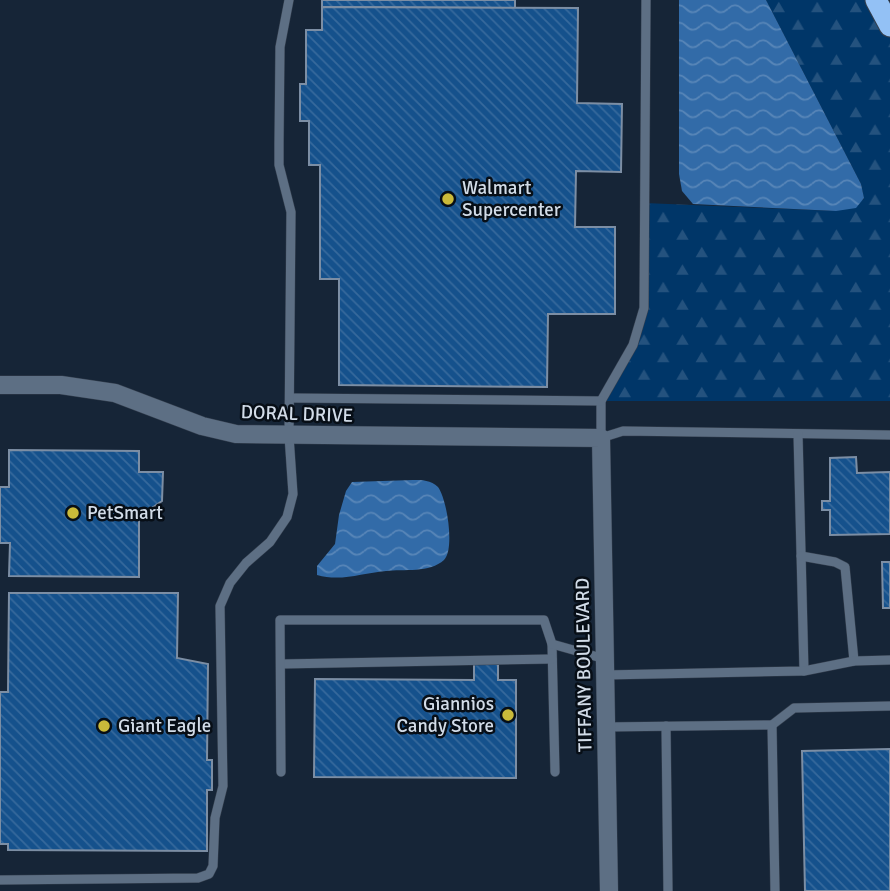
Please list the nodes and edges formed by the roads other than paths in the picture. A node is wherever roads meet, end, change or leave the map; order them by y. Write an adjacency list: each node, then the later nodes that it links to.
1 (289, 0): 6 (lane)
2 (646, 0): 7 (lane)
3 (876, 0): 4 (highway)
4 (890, 26)
5 (0, 385): 10 (street, DORAL DRIVE)
6 (290, 398): 7 (lane); 10 (lane)
7 (601, 401): 11 (lane)
8 (798, 434): 9 (lane); 11 (lane); 12 (lane)
9 (890, 435)
10 (289, 436): 11 (street, DORAL DRIVE); 26 (lane)
11 (601, 438): 18 (street, TIFFANY BOULEVARD)
12 (801, 556): 16 (lane); 19 (lane)
13 (551, 644): 14 (lane); 17 (lane); 18 (lane)
14 (552, 659): 17 (lane); 25 (lane)
15 (890, 660): 16 (lane)
16 (854, 661): 19 (lane)
17 (281, 664): 24 (lane)
18 (605, 667): 19 (lane); 23 (street, TIFFANY BOULEVARD)
19 (804, 671)
20 (890, 706): 21 (lane)
21 (772, 725): 22 (lane); 29 (lane)
22 (666, 726): 23 (lane); 28 (lane)
23 (606, 727): 27 (street, TIFFANY BOULEVARD)
24 (281, 772)
25 (555, 772)
26 (0, 880)
27 (609, 891)
28 (668, 891)
29 (775, 891)

